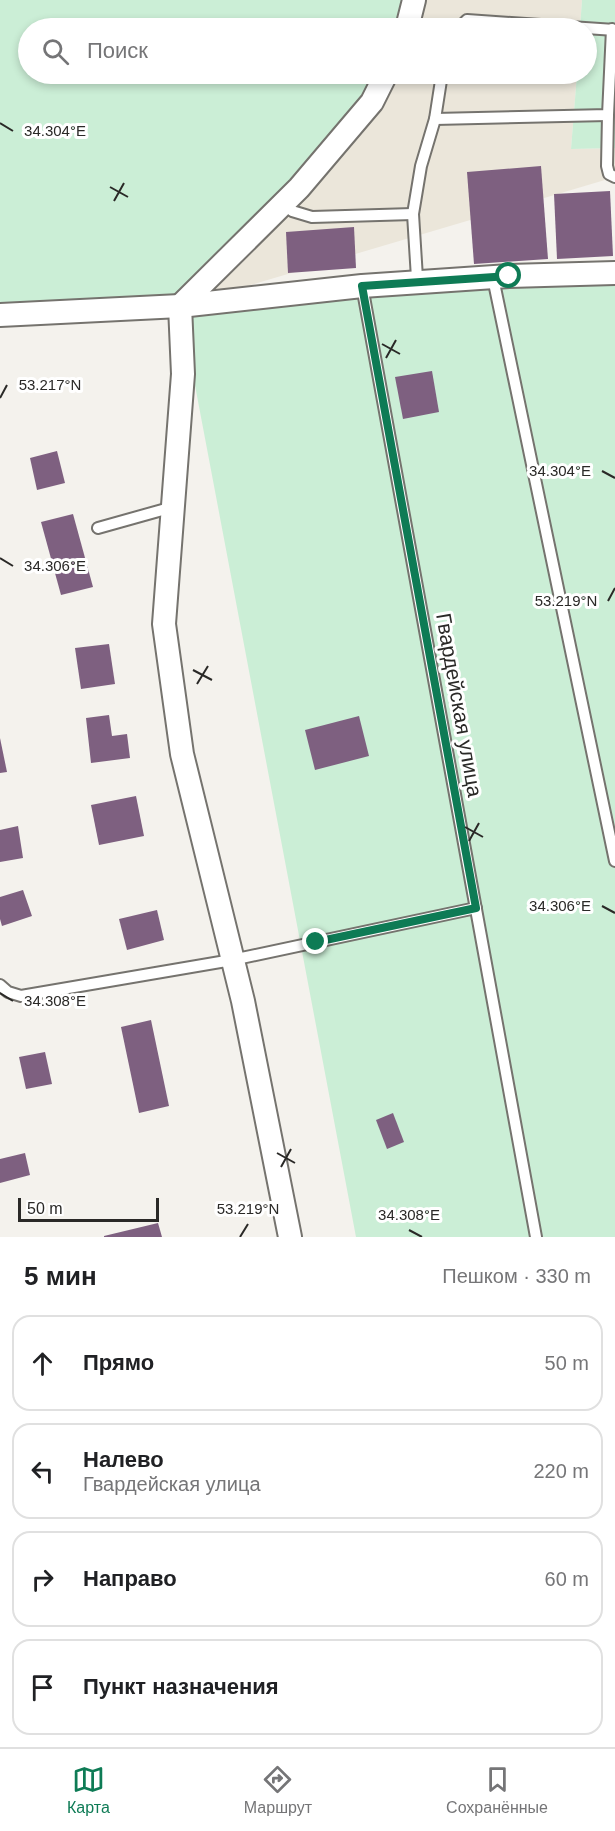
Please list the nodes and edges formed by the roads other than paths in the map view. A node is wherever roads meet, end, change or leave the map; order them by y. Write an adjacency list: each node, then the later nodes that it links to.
1 (414, 0): 2 (street)
2 (410, 18)
3 (597, 28): 4 (lane)
4 (613, 29): 7 (lane)
5 (381, 84): 16 (street)
6 (440, 84): 8 (lane)
7 (608, 115): 8 (lane); 9 (lane)
8 (435, 119): 11 (lane)
9 (615, 177)
10 (292, 211): 11 (lane)
11 (414, 214): 13 (lane)
12 (615, 273): 14 (street)
13 (417, 278)
14 (493, 278): 15 (street); 20 (lane)
15 (362, 286): 16 (street); 21 (lane, Гвардейская улица)
16 (180, 306): 17 (street); 18 (street)
17 (0, 315)
18 (173, 507): 19 (lane); 22 (street)
19 (98, 528)
20 (615, 861)
21 (476, 908): 22 (lane); 25 (lane, Гвардейская улица)
22 (232, 960): 23 (lane); 24 (street)
23 (0, 985)
24 (290, 1237)
25 (536, 1237)

